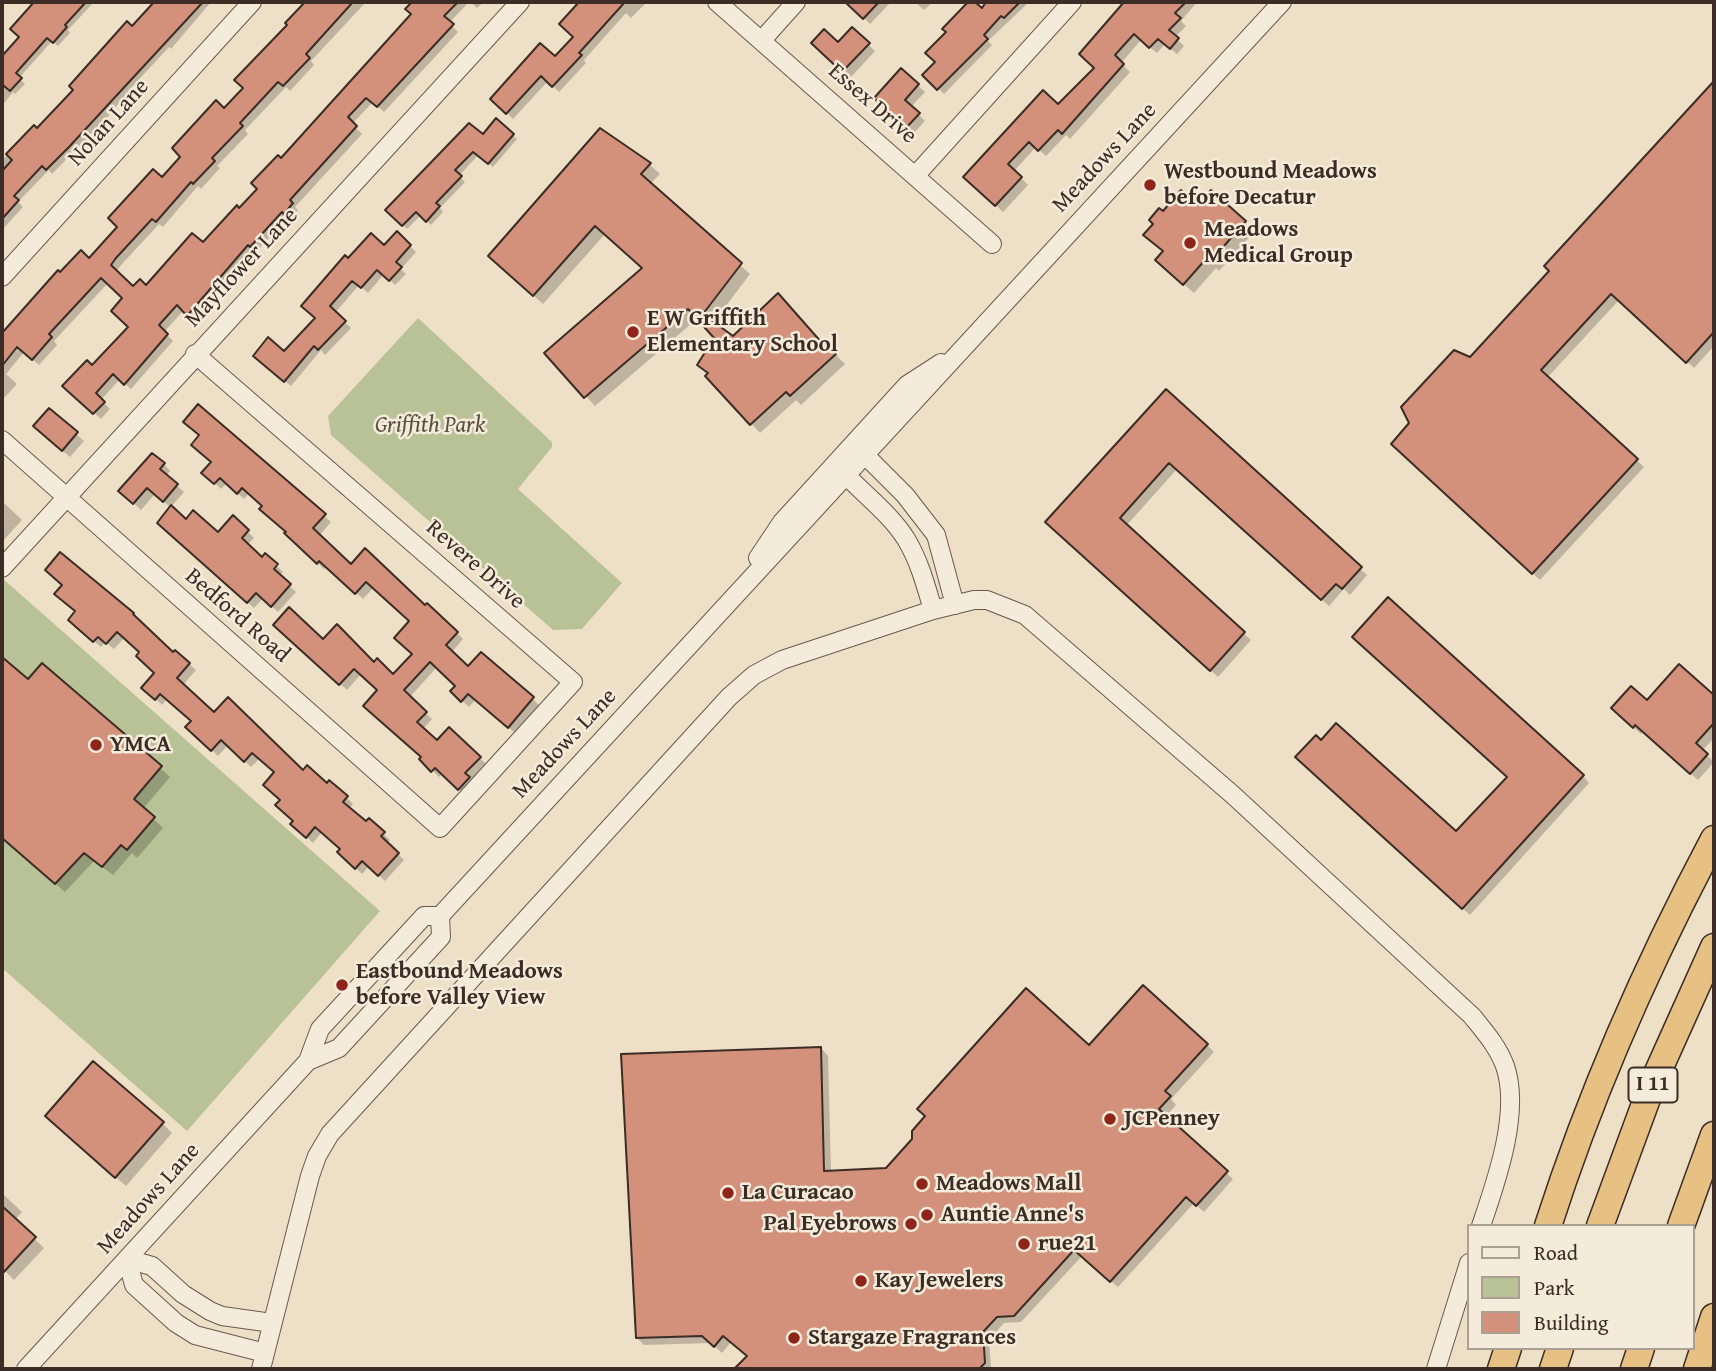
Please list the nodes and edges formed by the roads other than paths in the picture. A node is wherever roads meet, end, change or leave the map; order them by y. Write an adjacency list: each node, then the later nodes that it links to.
1 (252, 2): 10 (street, Nolan Lane)
2 (520, 2): 12 (street, Mayflower Lane)
3 (717, 2): 7 (street, Essex Drive)
4 (796, 2): 7 (street)
5 (1072, 2): 8 (street)
6 (1282, 2): 11 (street, Meadows Lane)
7 (762, 40): 8 (street, Essex Drive)
8 (915, 176): 9 (street, Essex Drive)
9 (992, 244)
10 (2, 276)
11 (964, 347): 14 (street, Meadows Lane); 19 (street, Meadows Lane)
12 (195, 355): 16 (street, Mayflower Lane); 21 (street, Revere Drive)
13 (2, 440): 16 (street, Bedford Road)
14 (865, 455): 15 (street, Meadows Lane); 18 (street)
15 (846, 475): 19 (street, Meadows Lane); 20 (street)
16 (66, 499): 17 (street, Mayflower Lane); 21 (street, Bedford Road)
17 (2, 568)
18 (955, 605): 20 (street); 27 (street)
19 (726, 606): 23 (street, Meadows Lane)
20 (933, 610): 34 (street)
21 (440, 828)
22 (1714, 839): 28 (highway)
23 (440, 916): 25 (street, Meadows Lane); 25 (street, Meadows Lane)
24 (1714, 947): 29 (highway, I 11)
25 (308, 1061): 31 (street, Meadows Lane)
26 (1714, 1135): 30 (highway)
27 (1482, 1224)
28 (1549, 1224)
29 (1601, 1224)
30 (1682, 1224)
31 (127, 1259): 34 (street); 38 (street); 39 (street, Meadows Lane)
32 (1468, 1266): 40 (street)
33 (1714, 1317): 44 (highway)
34 (272, 1323): 38 (street)
35 (1507, 1350): 41 (highway)
36 (1559, 1350): 42 (highway)
37 (1640, 1350): 43 (highway)
38 (263, 1361)
39 (26, 1369)
40 (1436, 1369)
41 (1501, 1369)
42 (1553, 1369)
43 (1634, 1369)
44 (1697, 1369)

